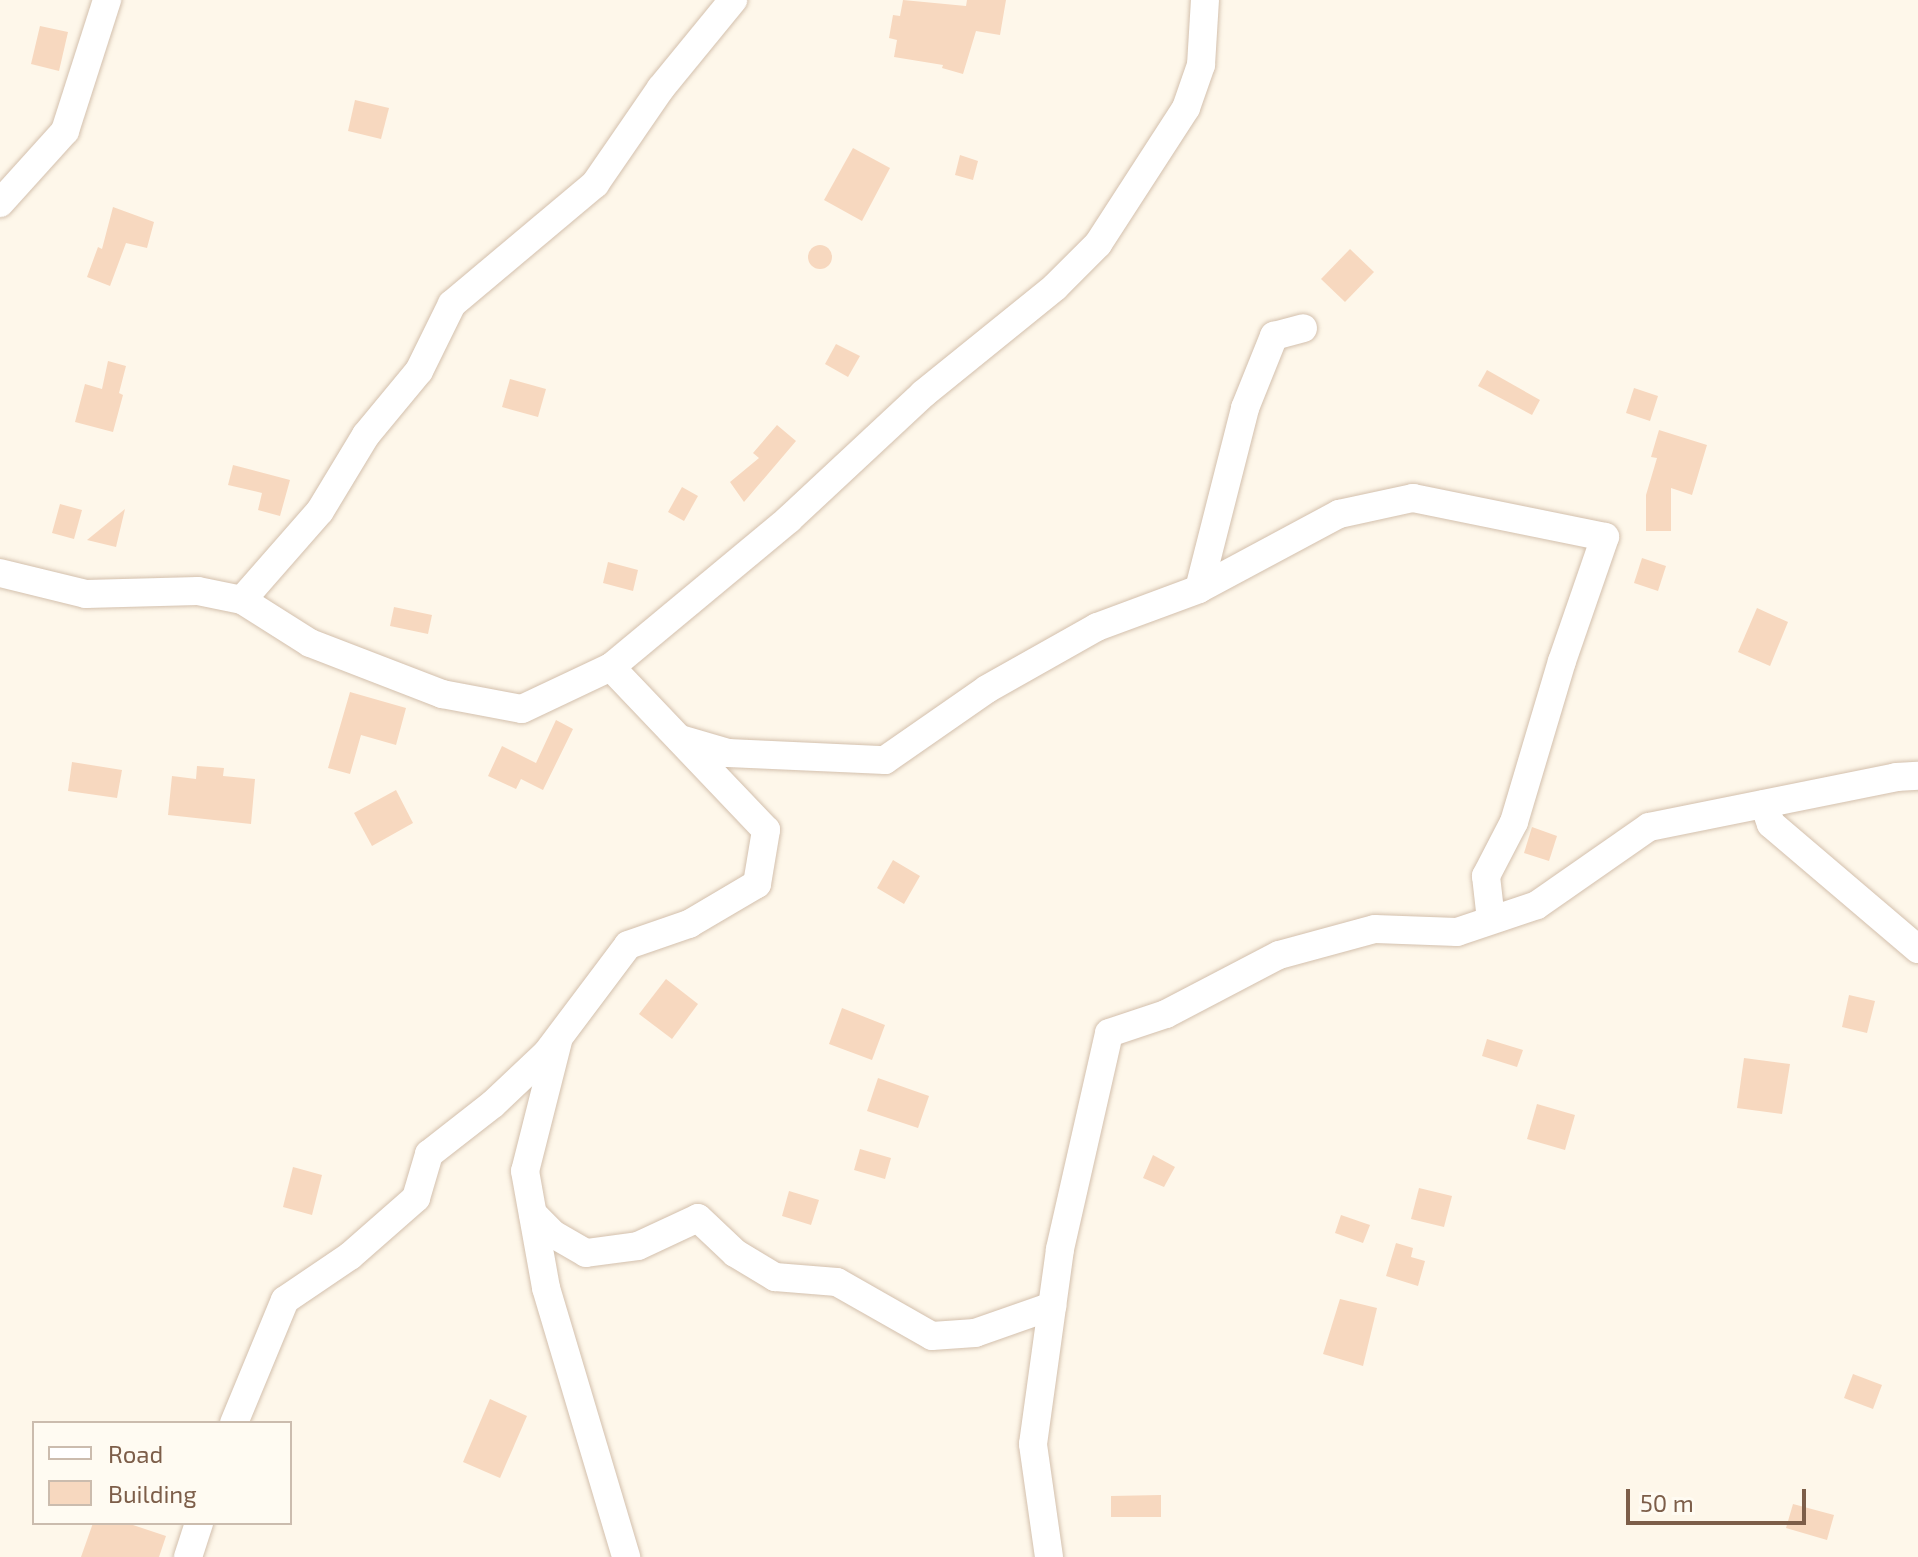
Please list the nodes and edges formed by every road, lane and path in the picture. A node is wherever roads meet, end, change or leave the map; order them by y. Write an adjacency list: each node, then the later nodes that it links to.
1 (107, 0): 4 (street)
2 (733, 0): 8 (street)
3 (1205, 0): 9 (street)
4 (0, 203)
5 (1303, 328): 7 (street)
6 (0, 573): 8 (street)
7 (1199, 589): 10 (street); 13 (street)
8 (242, 600): 9 (street)
9 (611, 667): 10 (street)
10 (680, 739): 15 (street)
11 (1918, 776): 12 (street)
12 (1764, 804): 13 (street); 14 (street)
13 (1491, 920): 17 (street)
14 (1918, 949)
15 (560, 1037): 16 (street); 18 (street)
16 (533, 1214): 17 (street); 21 (street)
17 (1052, 1306): 22 (street)
18 (235, 1421)
19 (198, 1525): 20 (street)
20 (188, 1557)
21 (626, 1557)
22 (1049, 1557)

